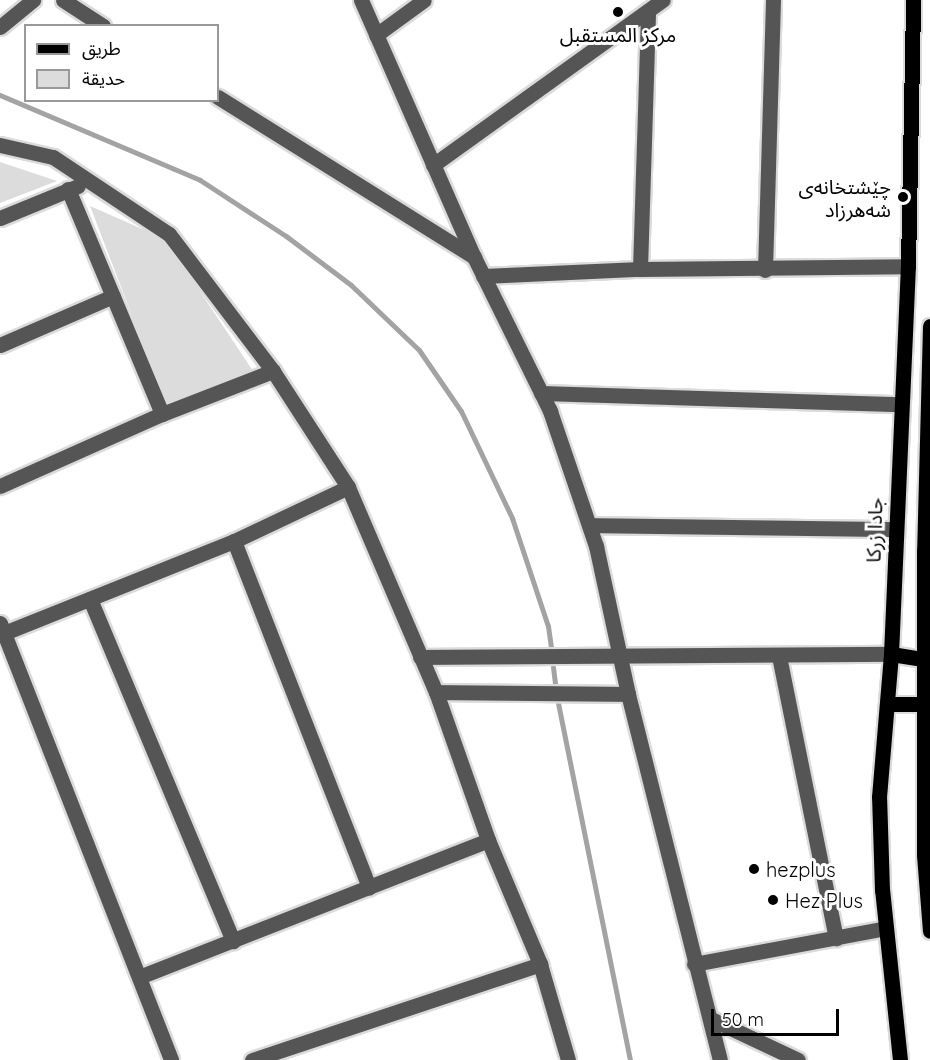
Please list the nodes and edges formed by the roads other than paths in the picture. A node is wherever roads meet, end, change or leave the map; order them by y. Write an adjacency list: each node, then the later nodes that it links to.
1 (33, 0): 10 (street)
2 (63, 0): 9 (street)
3 (361, 0): 11 (street)
4 (424, 0): 11 (street)
5 (663, 0): 8 (street)
6 (773, 0): 21 (street)
7 (913, 0): 19 (main road, جادا زرکا)
8 (648, 11): 14 (street); 20 (street)
9 (101, 24)
10 (0, 27)
11 (376, 34): 14 (street)
12 (219, 98): 18 (street)
13 (0, 145): 15 (street)
14 (433, 165): 18 (street)
15 (89, 181): 16 (street); 26 (street)
16 (68, 189): 17 (street); 23 (street)
17 (0, 218)
18 (474, 257): 22 (street)
19 (908, 266): 21 (street); 28 (main road, جادا زرکا)
20 (639, 269): 21 (street); 22 (street)
21 (765, 270)
22 (483, 276): 27 (street)
23 (112, 296): 25 (street); 29 (street)
24 (930, 326): 30 (main road)
25 (0, 345)
26 (273, 371): 29 (street); 32 (street)
27 (541, 393): 28 (street); 33 (street)
28 (900, 404): 34 (main road, جادا زرکا)
29 (162, 414): 31 (street)
30 (928, 430): 36 (main road)
31 (0, 486)
32 (348, 487): 35 (street); 43 (street)
33 (589, 525): 34 (street); 41 (street)
34 (894, 529): 40 (main road, جادا زرکا)
35 (234, 542): 38 (street); 52 (street)
36 (924, 550): 37 (main road); 44 (main road)
37 (930, 567)
38 (90, 599): 39 (street); 56 (street)
39 (2, 628): 59 (street)
40 (891, 654): 42 (street); 44 (main road); 47 (main road, جادا زرکا)
41 (620, 656): 42 (street); 43 (street); 46 (street)
42 (779, 656): 55 (street)
43 (420, 657): 45 (street)
44 (927, 659): 48 (main road)
45 (436, 692): 46 (street); 50 (street)
46 (628, 694): 58 (street)
47 (887, 704): 48 (main road); 53 (main road, جادا زرکا)
48 (927, 704): 49 (main road)
49 (927, 796): 51 (main road)
50 (488, 840): 52 (street); 57 (street)
51 (927, 856): 54 (main road)
52 (369, 888): 56 (street)
53 (886, 928): 55 (street); 66 (main road, جادا زرکا)
54 (930, 931)
55 (836, 938): 58 (street)
56 (233, 941): 59 (street)
57 (540, 964): 62 (street); 63 (street)
58 (694, 964): 60 (street)
59 (139, 977): 61 (street)
60 (711, 1019): 64 (street); 65 (street)
61 (171, 1060)
62 (252, 1060)
63 (568, 1060)
64 (720, 1060)
65 (798, 1060)
66 (900, 1060)

